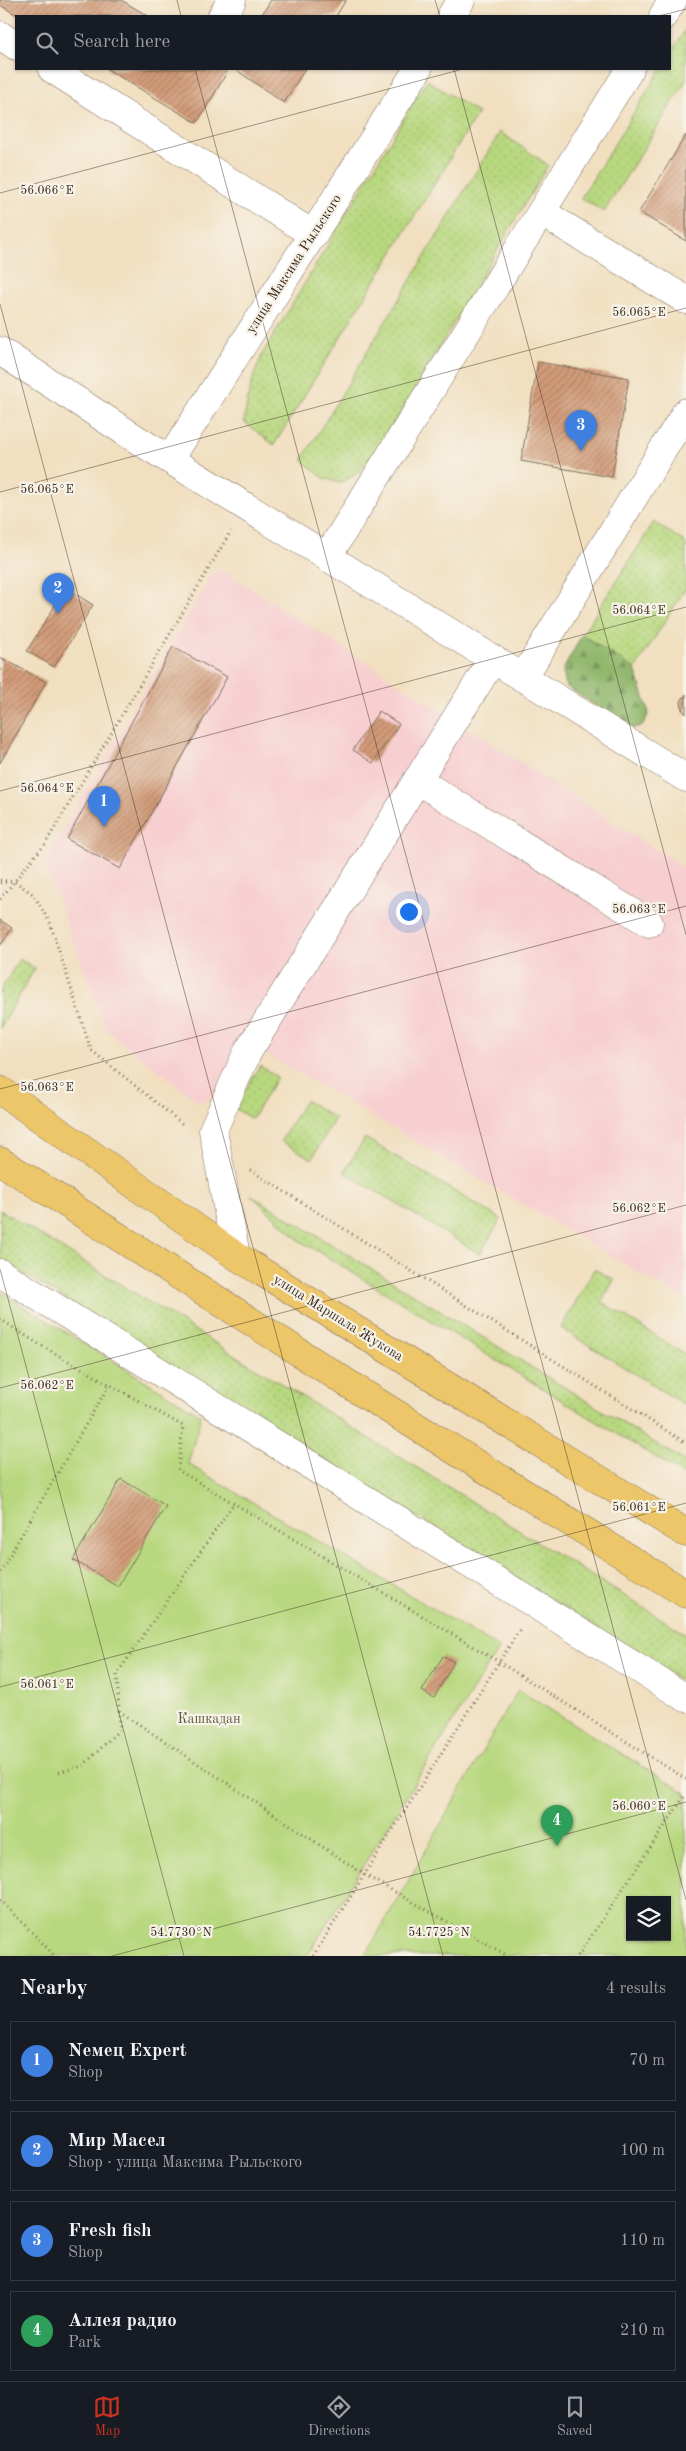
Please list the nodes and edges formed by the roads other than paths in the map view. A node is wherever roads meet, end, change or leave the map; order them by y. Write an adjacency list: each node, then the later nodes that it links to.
1 (232, 0): 4 (street)
2 (461, 0): 5 (street)
3 (673, 0): 6 (street)
4 (223, 15)
5 (452, 15)
6 (664, 15)
7 (0, 36): 8 (street)
8 (15, 45)
9 (54, 70): 13 (street)
10 (417, 70): 13 (street, улица Максима Рыльского)
11 (629, 70): 12 (street)
12 (541, 212): 14 (street); 18 (street)
13 (314, 235): 17 (street, улица Максима Рыльского)
14 (686, 300)
15 (0, 352): 17 (street)
16 (682, 426): 20 (street)
17 (170, 459): 18 (street)
18 (327, 557): 19 (street)
19 (493, 660): 20 (street); 22 (street)
20 (522, 678): 21 (street)
21 (686, 778)
22 (417, 780): 23 (street); 26 (street)
23 (649, 923)
24 (0, 1090): 26 (main road, улица Маршала Жукова)
25 (0, 1161): 29 (main road)
26 (236, 1256): 28 (main road, улица Маршала Жукова)
27 (0, 1273): 30 (street)
28 (686, 1533)
29 (686, 1594)
30 (686, 1698)

